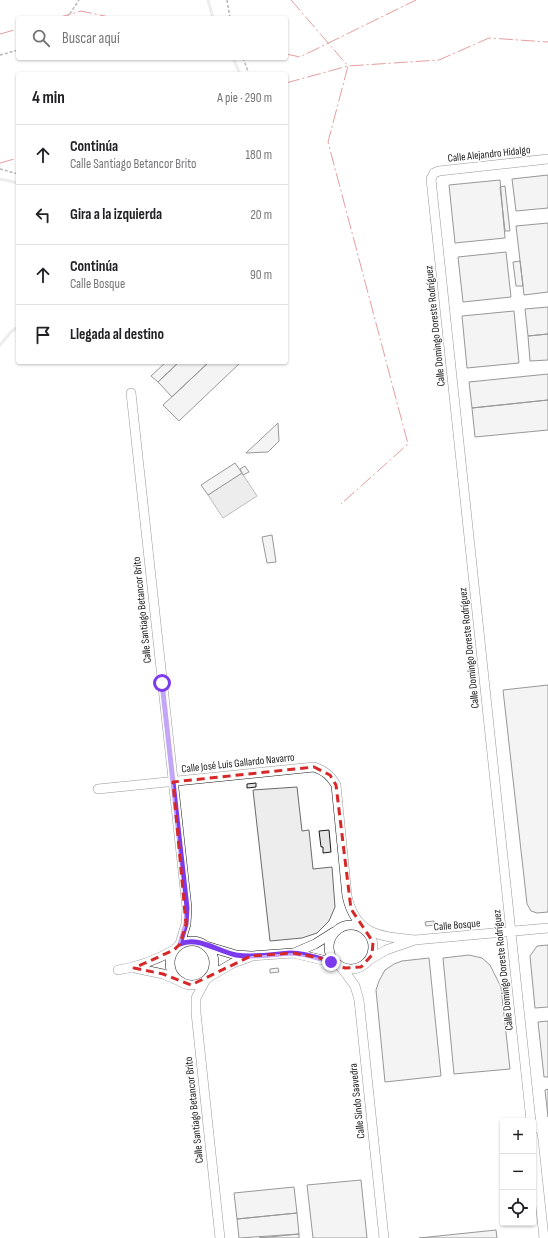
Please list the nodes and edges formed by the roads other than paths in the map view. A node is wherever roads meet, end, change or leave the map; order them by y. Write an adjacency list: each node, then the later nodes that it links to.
1 (548, 160): 2 (street, Calle Alejandro Hidalgo)
2 (434, 174): 9 (street, Calle Domingo Doreste Rodríguez)
3 (132, 393): 4 (street, Calle Santiago Betancor Brito)
4 (173, 782): 5 (street, Calle José Luis Gallardo Navarro); 7 (street, Calle José Luis Gallardo Navarro); 12 (street, Calle Santiago Betancor Brito)
5 (98, 789)
6 (548, 928): 9 (street, Calle Bosque)
7 (367, 930): 8 (street); 10 (street, Calle Bosque); 15 (street)
8 (334, 932): 13 (street); 16 (street)
9 (511, 932): 10 (street, Calle Bosque); 21 (street, Calle Domingo Doreste Rodríguez)
10 (415, 940): 15 (street, Calle Bosque)
11 (206, 946): 12 (street); 14 (street); 19 (street)
12 (177, 947): 17 (street); 20 (street)
13 (293, 953): 14 (street); 16 (street)
14 (251, 956): 19 (street)
15 (369, 960): 16 (street)
16 (340, 966): 24 (street, Calle Sindo Saavedra)
17 (134, 968): 18 (street); 20 (street)
18 (118, 970)
19 (206, 979): 20 (street); 23 (street, Calle Santiago Betancor Brito)
20 (178, 980)
21 (531, 1118)
22 (535, 1154): 25 (street)
23 (220, 1238)
24 (384, 1238)
25 (544, 1238)

